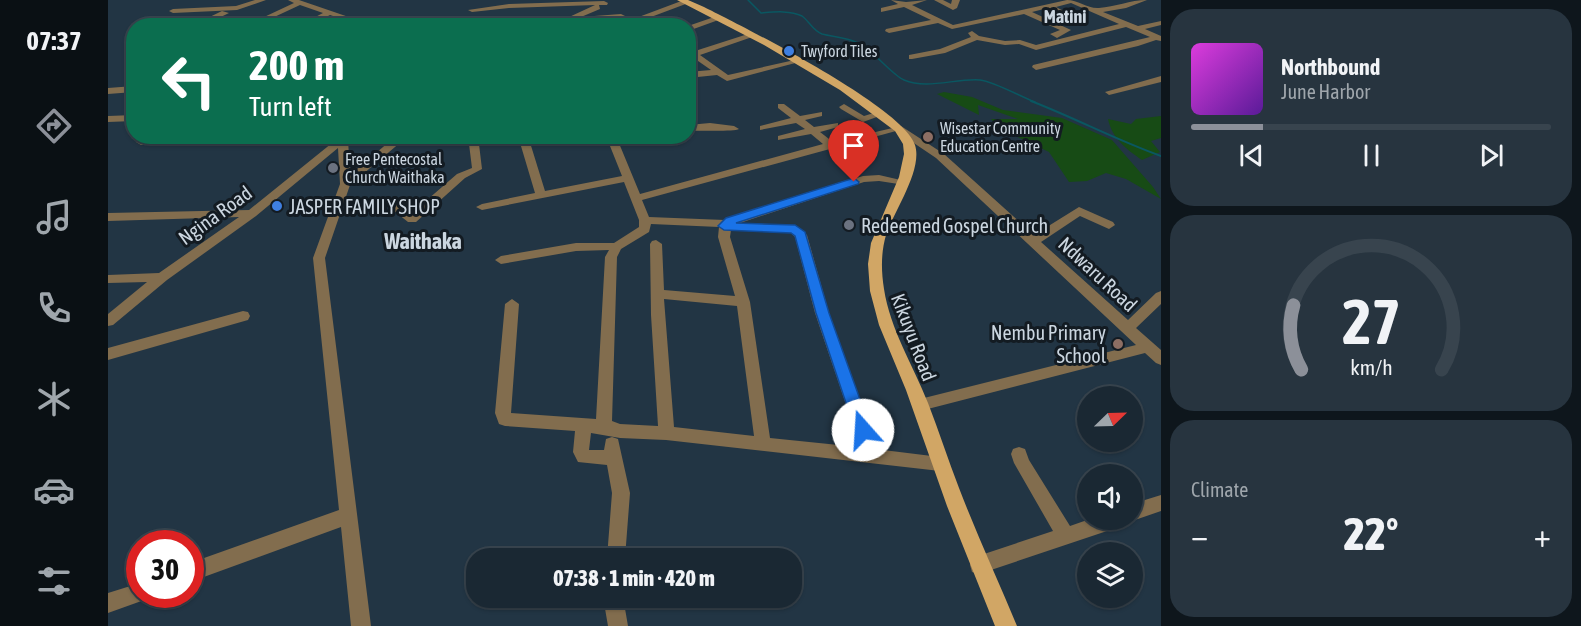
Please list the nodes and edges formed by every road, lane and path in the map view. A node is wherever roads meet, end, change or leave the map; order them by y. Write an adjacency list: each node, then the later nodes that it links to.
1 (262, 0): 14 (street)
2 (613, 0): 12 (street)
3 (895, 0): 11 (street)
4 (923, 0): 11 (street)
5 (938, 0): 6 (street)
6 (956, 0)
7 (1073, 0): 13 (street); 17 (street)
8 (1143, 0): 17 (street)
9 (684, 1): 29 (street); 30 (main road)
10 (296, 2): 20 (street); 23 (street)
11 (904, 4): 16 (street); 32 (street)
12 (601, 5): 15 (street); 21 (street); 26 (street)
13 (1049, 6): 19 (street); 31 (street)
14 (237, 8): 18 (street); 22 (street)
15 (472, 10)
16 (884, 10)
17 (1095, 10): 34 (street)
18 (173, 11)
19 (1024, 11): 36 (street); 42 (street)
20 (330, 12): 24 (street); 25 (street)
21 (621, 16): 27 (street); 28 (street)
22 (213, 18)
23 (265, 18)
24 (318, 18)
25 (344, 18)
26 (578, 18)
27 (606, 18)
28 (625, 18)
29 (646, 18)
30 (720, 18): 35 (street); 39 (main road)
31 (1072, 19)
32 (937, 21): 36 (street); 38 (street)
33 (1161, 23): 37 (street)
34 (1127, 24): 37 (street); 42 (street)
35 (696, 26)
36 (956, 27): 40 (street)
37 (1137, 29): 41 (street)
38 (889, 31)
39 (754, 35): 43 (street); 46 (main road)
40 (976, 38): 42 (street); 45 (street)
41 (1159, 38): 47 (street)
42 (1068, 40)
43 (696, 51)
44 (696, 55): 48 (street)
45 (912, 57)
46 (799, 61): 48 (street); 57 (main road)
47 (1036, 67)
48 (717, 72): 49 (street)
49 (696, 74)
50 (1161, 79): 53 (street)
51 (126, 90): 52 (street)
52 (108, 91)
53 (1109, 92)
54 (781, 106): 60 (street)
55 (844, 106): 57 (street)
56 (819, 114): 60 (street)
57 (880, 114): 64 (main road)
58 (126, 118): 59 (street)
59 (108, 119)
60 (799, 119): 63 (street); 66 (street)
61 (835, 125): 66 (street)
62 (696, 127): 65 (street)
63 (763, 128)
64 (898, 128): 74 (street); 76 (main road, Kikuyu Road); 87 (street, Ndwaru Road)
65 (734, 129)
66 (813, 130): 67 (street); 74 (street)
67 (782, 138)
68 (334, 144): 82 (street, Ngina Road)
69 (342, 144): 77 (street)
70 (393, 144): 77 (street)
71 (475, 144): 80 (street)
72 (525, 144): 78 (street)
73 (615, 144): 75 (street)
74 (831, 145): 79 (street)
75 (629, 178): 78 (street); 79 (street)
76 (901, 183): 85 (street); 103 (main road, Kikuyu Road)
77 (345, 184): 113 (street)
78 (541, 196): 81 (street)
79 (636, 198): 84 (street)
80 (387, 200)
81 (482, 207)
82 (252, 213): 83 (street); 91 (street, Ngina Road)
83 (108, 217)
84 (645, 220): 85 (street); 89 (street)
85 (725, 225): 95 (street); 109 (street)
86 (1109, 225): 87 (street)
87 (1033, 241): 99 (street, Ndwaru Road)
88 (656, 244): 93 (street)
89 (616, 247): 90 (street); 105 (street)
90 (501, 260)
91 (162, 277): 92 (street); 98 (street, Ngina Road)
92 (108, 279)
93 (659, 294): 95 (street); 106 (street)
94 (1161, 296): 99 (street)
95 (743, 302): 107 (street)
96 (512, 303): 104 (street)
97 (243, 316): 101 (street)
98 (108, 321)
99 (1128, 328): 100 (street, Ndwaru Road)
100 (1148, 347): 102 (street, Ndwaru Road); 103 (street)
101 (108, 354)
102 (1161, 358)
103 (920, 405): 110 (main road, Kikuyu Road)
104 (584, 426): 105 (street); 116 (street)
105 (607, 427): 106 (street)
106 (666, 433): 107 (street)
107 (763, 444): 109 (street)
108 (1019, 454): 115 (street)
109 (868, 456): 110 (street)
110 (940, 464): 117 (main road, Kikuyu Road)
111 (1161, 503): 112 (street)
112 (1143, 509)
113 (347, 516): 118 (street); 122 (street)
114 (1084, 530): 115 (street)
115 (1066, 536): 117 (street)
116 (617, 548)
117 (979, 565): 124 (main road, Kikuyu Road)
118 (204, 568)
119 (126, 597): 120 (street)
120 (108, 603)
121 (615, 608): 123 (street)
122 (361, 626)
123 (618, 626)
124 (1006, 626)

